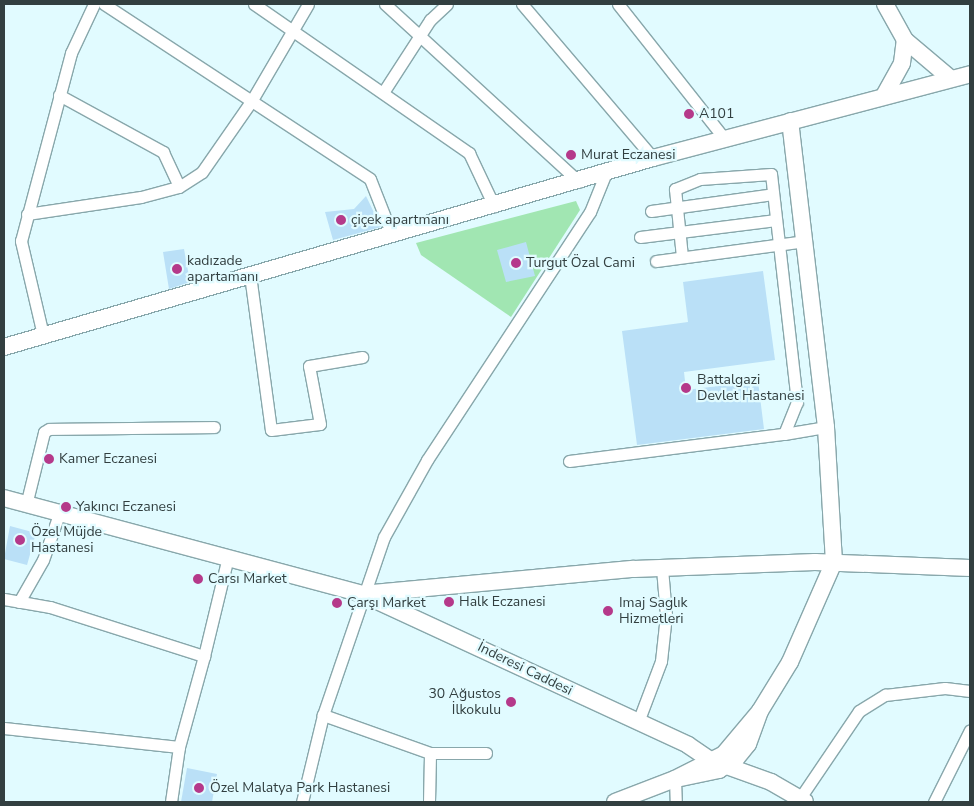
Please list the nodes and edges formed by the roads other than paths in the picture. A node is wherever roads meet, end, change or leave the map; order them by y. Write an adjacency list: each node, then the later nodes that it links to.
1 (94, 4): 17 (street)
2 (104, 4): 18 (street)
3 (254, 4): 10 (street)
4 (308, 4): 10 (street)
5 (385, 4): 11 (street)
6 (446, 4): 11 (street)
7 (522, 4): 21 (street)
8 (618, 4): 20 (street)
9 (890, 6): 12 (main road)
10 (292, 30): 15 (street); 18 (street)
11 (421, 35): 15 (street); 25 (street)
12 (905, 40): 14 (main road); 16 (main road)
13 (970, 74): 14 (main road)
14 (950, 78): 16 (main road)
15 (384, 91): 28 (street)
16 (885, 94): 19 (main road)
17 (59, 95): 22 (street); 31 (street)
18 (252, 100): 24 (street); 34 (street)
19 (790, 121): 20 (main road); 36 (main road)
20 (724, 138): 21 (main road)
21 (653, 158): 23 (main road)
22 (168, 163): 24 (street); 26 (street)
23 (605, 175): 25 (main road); 55 (street)
24 (191, 179): 26 (street)
25 (579, 182): 28 (main road)
26 (179, 187): 31 (street)
27 (773, 194): 29 (street); 29 (street); 32 (street)
28 (494, 206): 34 (main road)
29 (677, 207): 30 (street); 33 (street)
30 (651, 211)
31 (27, 214): 41 (street)
32 (776, 220): 33 (street); 37 (street)
33 (679, 232): 35 (street); 38 (street)
34 (392, 235): 40 (main road)
35 (640, 237)
36 (806, 241): 37 (street); 45 (main road)
37 (779, 244): 38 (street); 46 (street)
38 (682, 257): 39 (street)
39 (656, 261)
40 (250, 275): 41 (main road); 43 (street)
41 (43, 335): 42 (main road)
42 (4, 348)
43 (362, 357)
44 (214, 427): 49 (street)
45 (826, 427): 46 (street); 52 (main road)
46 (784, 434): 47 (street)
47 (569, 461)
48 (4, 498): 49 (main road)
49 (26, 504): 50 (main road)
50 (59, 514): 51 (main road); 57 (street)
51 (228, 556): 55 (main road); 58 (street)
52 (834, 562): 53 (main road); 54 (main road); 60 (main road)
53 (662, 568): 55 (main road); 62 (street)
54 (970, 568)
55 (362, 594): 61 (street); 62 (main road, İnderesi Caddesi)
56 (4, 599): 57 (street)
57 (20, 602): 58 (street)
58 (204, 656): 65 (street)
59 (970, 692): 71 (street)
60 (760, 711): 68 (main road); 69 (main road)
61 (323, 715): 66 (street); 74 (street)
62 (638, 722): 68 (main road, İnderesi Caddesi)
63 (4, 728): 65 (street)
64 (970, 730): 72 (street)
65 (178, 747): 73 (street)
66 (430, 753): 67 (street); 75 (street)
67 (486, 753)
68 (710, 760): 69 (main road, İnderesi Caddesi); 70 (main road)
69 (726, 766): 70 (main road); 71 (main road, İnderesi Caddesi)
70 (676, 779): 76 (main road); 77 (street)
71 (802, 800)
72 (938, 801)
73 (171, 802)
74 (302, 802)
75 (429, 802)
76 (615, 802)
77 (676, 802)

